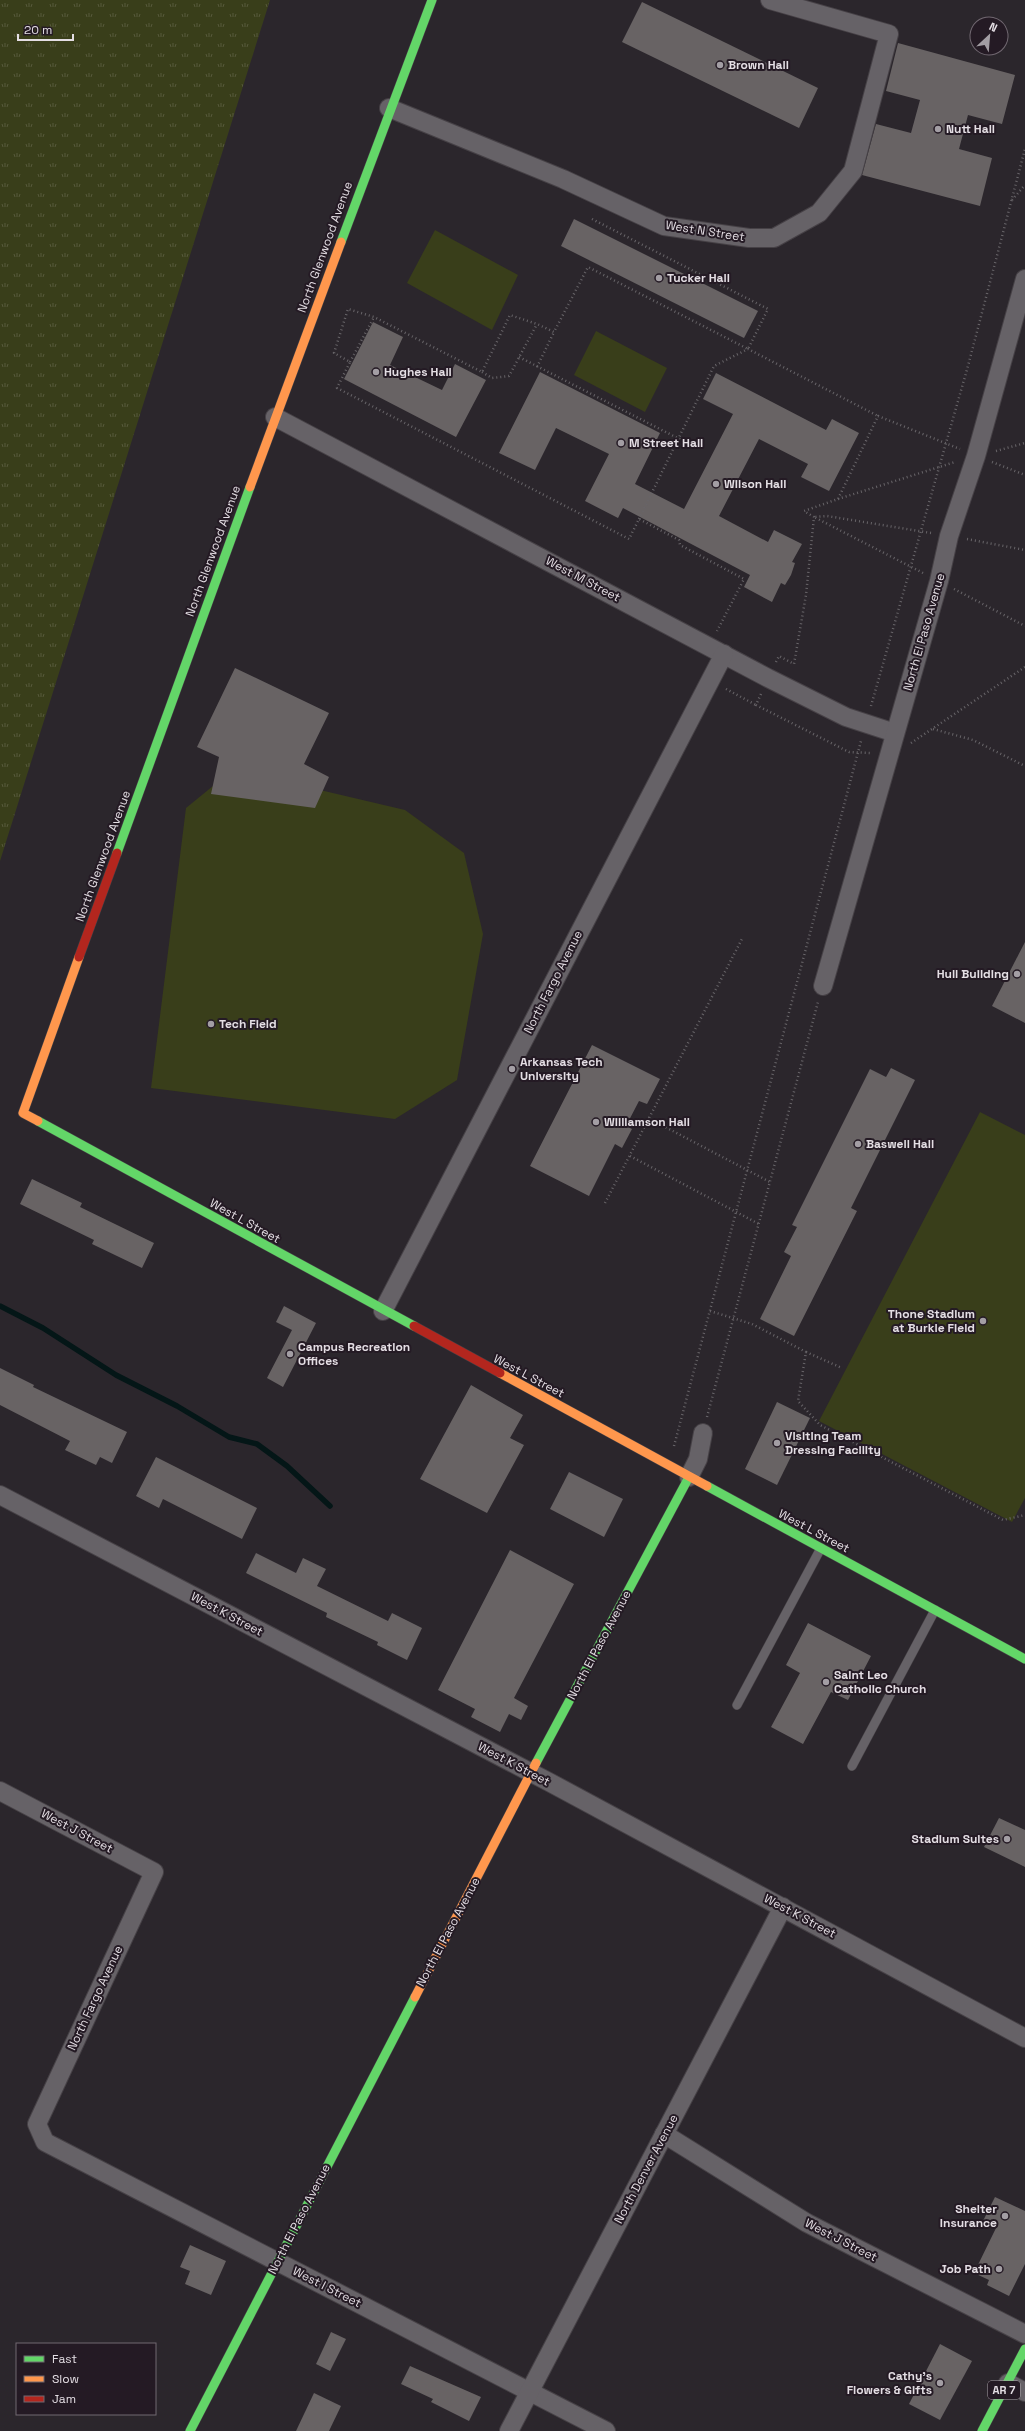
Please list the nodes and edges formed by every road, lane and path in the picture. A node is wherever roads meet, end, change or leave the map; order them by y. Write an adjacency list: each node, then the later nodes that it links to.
1 (432, 0): 4 (main road, North Glenwood Avenue)
2 (770, 0): 3 (street)
3 (790, 3): 4 (street, West N Street)
4 (389, 108): 19 (main road, North Glenwood Avenue)
5 (1025, 149): 7 (path)
6 (1025, 185): 7 (path)
7 (1011, 200): 21 (path)
8 (592, 219): 13 (path)
9 (1025, 279): 24 (street, North El Paso Avenue)
10 (374, 317): 15 (path); 15 (path); 17 (path)
11 (537, 324): 12 (path); 14 (path); 17 (path)
12 (554, 332): 13 (path); 16 (path)
13 (748, 349): 18 (path); 20 (path)
14 (519, 358): 16 (path); 17 (path)
15 (350, 362): 29 (path)
16 (537, 367): 20 (path)
17 (482, 372)
18 (878, 416): 21 (path); 27 (path)
19 (275, 417): 36 (street, West M Street); 49 (main road, North Glenwood Avenue)
20 (679, 439): 23 (path); 29 (path)
21 (945, 443): 24 (path); 25 (path)
22 (1025, 443): 24 (path)
23 (697, 448)
24 (976, 456): 25 (path); 26 (path); 31 (street, North El Paso Avenue)
25 (938, 468): 27 (path); 30 (path)
26 (1025, 475)
27 (838, 500): 28 (path)
28 (814, 517): 30 (path); 33 (path); 38 (path)
29 (639, 519): 36 (path)
30 (919, 531): 31 (path); 33 (path)
31 (949, 536): 32 (path); 34 (street, North El Paso Avenue)
32 (1025, 550)
33 (910, 567): 34 (path); 41 (path)
34 (939, 582): 35 (path); 43 (street, North El Paso Avenue)
35 (1025, 626)
36 (716, 650): 38 (street, West M Street); 39 (street, North Fargo Avenue)
37 (1025, 667): 42 (path)
38 (768, 678): 40 (path); 41 (street, West M Street)
39 (710, 680): 40 (path); 57 (street, North Fargo Avenue)
40 (756, 705): 44 (path)
41 (866, 723): 43 (street, West M Street); 44 (path)
42 (932, 729): 45 (path); 46 (path)
43 (895, 733): 45 (street, North El Paso Avenue)
44 (858, 752): 45 (path); 52 (path)
45 (888, 754): 48 (street, North El Paso Avenue)
46 (1025, 766)
47 (743, 937): 50 (path)
48 (823, 986): 53 (path)
49 (23, 1113): 57 (main road, West L Street)
50 (648, 1118): 51 (path); 52 (path)
51 (630, 1156): 54 (path); 55 (path)
52 (747, 1170): 53 (path); 55 (path)
53 (770, 1182): 56 (path)
54 (605, 1203)
55 (736, 1212): 56 (path); 58 (path)
56 (759, 1224): 59 (path)
57 (383, 1311): 63 (main road, West L Street)
58 (710, 1311): 59 (path); 63 (path)
59 (734, 1318): 60 (path); 62 (path)
60 (806, 1352): 61 (path); 66 (path)
61 (842, 1368)
62 (703, 1433): 64 (street, North El Paso Avenue)
63 (669, 1465): 64 (main road, West L Street)
64 (689, 1477): 67 (main road, West L Street); 72 (main road, North El Paso Avenue)
65 (0, 1495): 72 (street, West K Street)
66 (1025, 1515)
67 (821, 1548): 68 (main road, West L Street); 70 (lane)
68 (935, 1610): 69 (main road, West L Street); 71 (lane)
69 (1025, 1659)
70 (737, 1706)
71 (852, 1766)
72 (531, 1773): 75 (street, West K Street); 79 (main road, North El Paso Avenue)
73 (0, 1791): 74 (street, West J Street)
74 (154, 1872): 77 (street, North Fargo Avenue)
75 (783, 1906): 76 (street, West K Street); 78 (street, North Denver Avenue)
76 (1025, 2038)
77 (36, 2124): 79 (street, West I Street)
78 (664, 2134): 80 (street, West J Street); 83 (street, North Denver Avenue)
79 (277, 2261): 83 (street, West I Street); 85 (main road, North El Paso Avenue)
80 (1025, 2334)
81 (1025, 2349): 82 (main road, AR 7)
82 (1008, 2383): 84 (street); 88 (main road, AR 7)
83 (529, 2392): 86 (street, North Denver Avenue); 87 (street, West I Street)
84 (1025, 2392)
85 (190, 2431)
86 (509, 2431)
87 (606, 2431)
88 (982, 2431)

